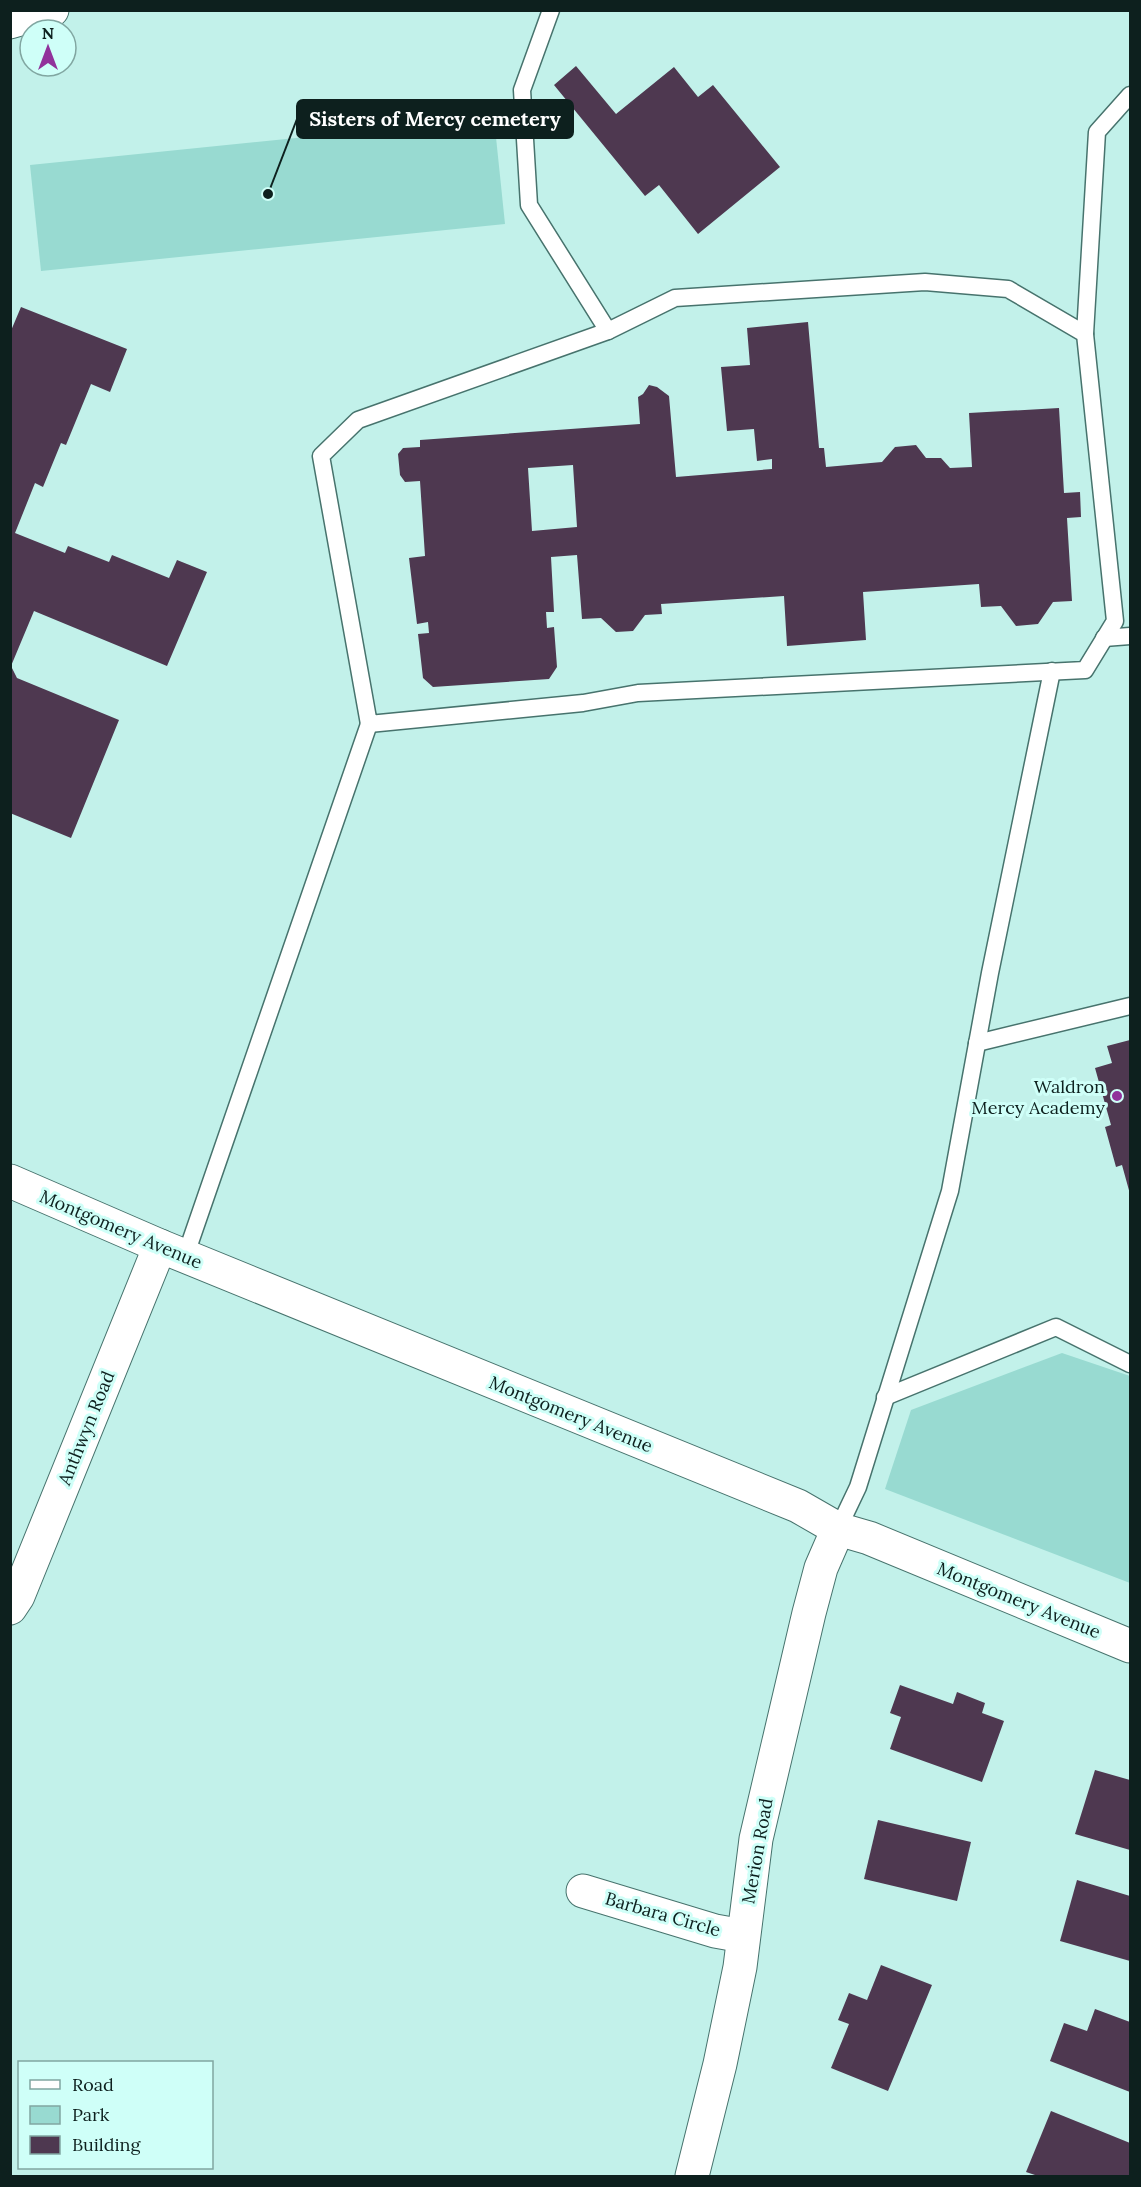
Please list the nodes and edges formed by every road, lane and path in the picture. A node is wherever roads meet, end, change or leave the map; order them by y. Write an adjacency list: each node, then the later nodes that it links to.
1 (52, 10): 3 (street)
2 (551, 10): 5 (lane)
3 (10, 22)
4 (1131, 95): 6 (lane)
5 (608, 331): 6 (lane); 10 (lane)
6 (1085, 334): 8 (lane)
7 (1131, 636): 8 (lane)
8 (1104, 638): 9 (lane)
9 (1052, 671): 10 (lane); 12 (lane)
10 (369, 724): 14 (lane)
11 (1131, 1006): 12 (lane)
12 (977, 1043): 16 (lane)
13 (10, 1181): 14 (street, Montgomery Avenue)
14 (172, 1252): 17 (street, Montgomery Avenue); 18 (street, Anthwyn Road)
15 (1131, 1364): 16 (lane)
16 (885, 1397): 17 (lane)
17 (838, 1529): 19 (street, Montgomery Avenue); 21 (street, Merion Road)
18 (10, 1608)
19 (1131, 1646)
20 (583, 1891): 21 (street, Barbara Circle)
21 (743, 1936): 22 (street, Merion Road)
22 (692, 2176)

